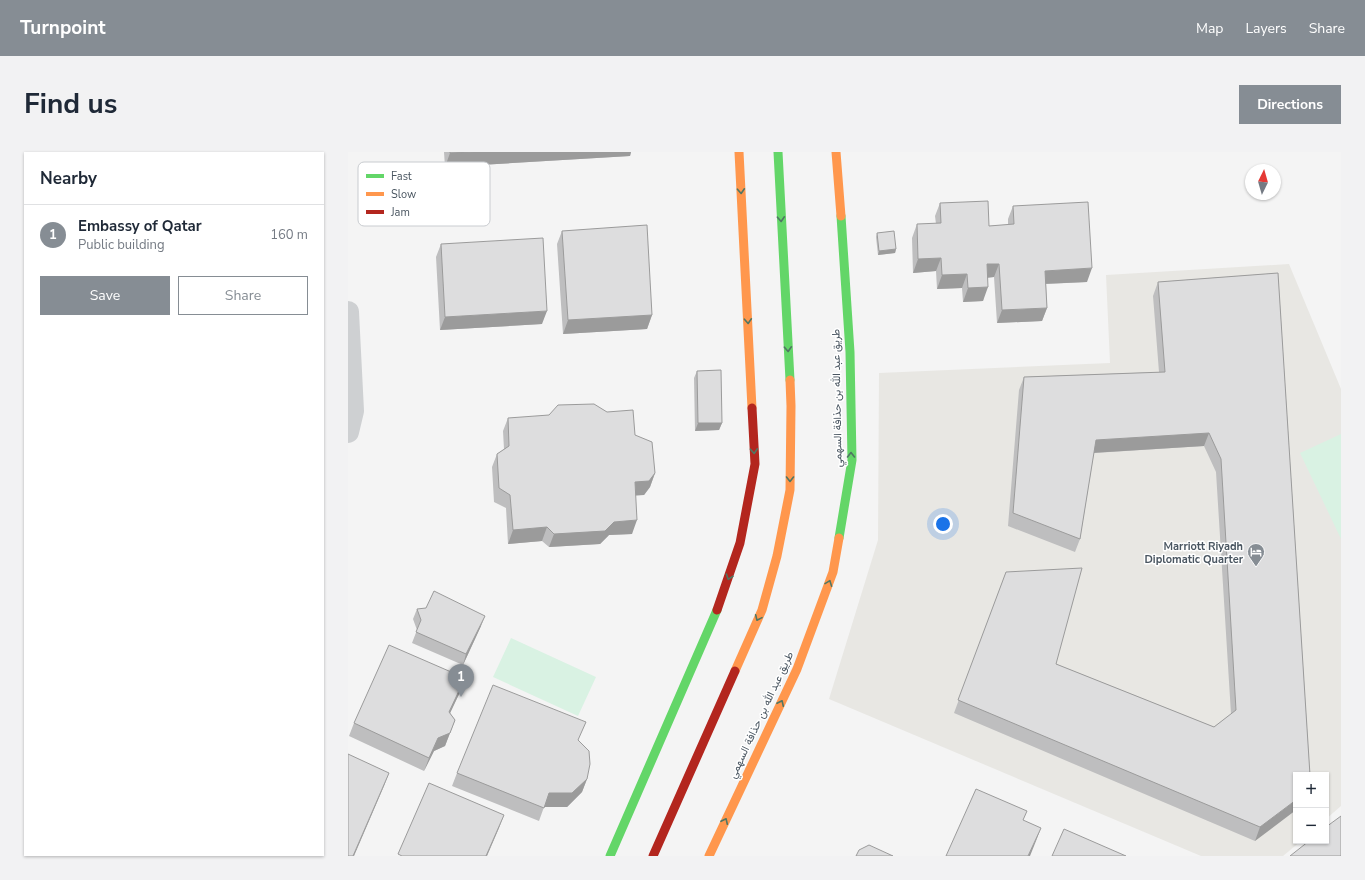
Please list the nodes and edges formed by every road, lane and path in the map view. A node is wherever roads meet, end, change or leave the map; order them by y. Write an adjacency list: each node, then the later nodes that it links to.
1 (739, 152): 6 (street, one-way to 6)
2 (778, 152): 7 (street, one-way to 7)
3 (836, 152): 8 (street, طريق عبد الله بن حذافة السهمي, one-way to 3)
4 (348, 312): 5 (street)
5 (348, 432)
6 (610, 856)
7 (653, 856)
8 (709, 856)

